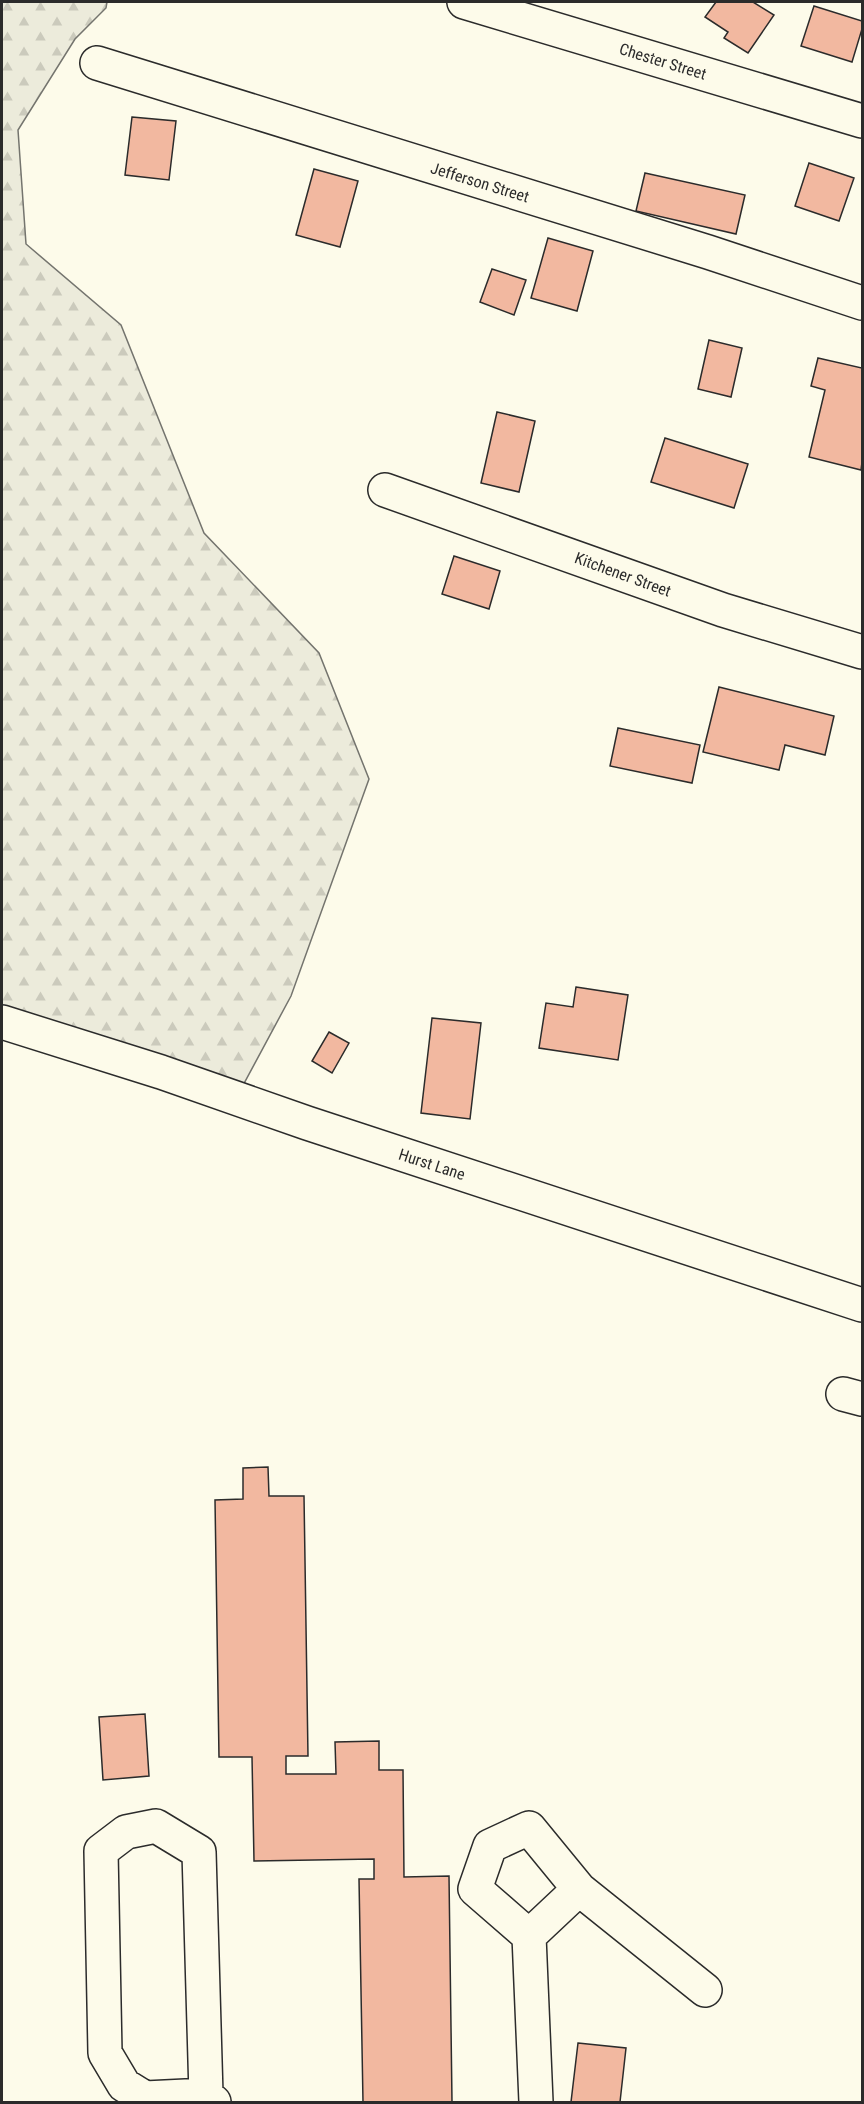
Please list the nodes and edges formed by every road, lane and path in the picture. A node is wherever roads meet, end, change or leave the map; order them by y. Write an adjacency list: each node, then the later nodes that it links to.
1 (464, 2): 3 (street, Chester Street)
2 (97, 63): 4 (street, Jefferson Street)
3 (862, 121)
4 (862, 303)
5 (385, 490): 6 (street, Kitchener Street)
6 (862, 652)
7 (2, 1022): 8 (street, Hurst Lane)
8 (862, 1305)
9 (579, 1889): 10 (street); 10 (street); 11 (street)
10 (529, 1936): 13 (street)
11 (705, 1990)
12 (210, 2099): 12 (street)
13 (536, 2103)

